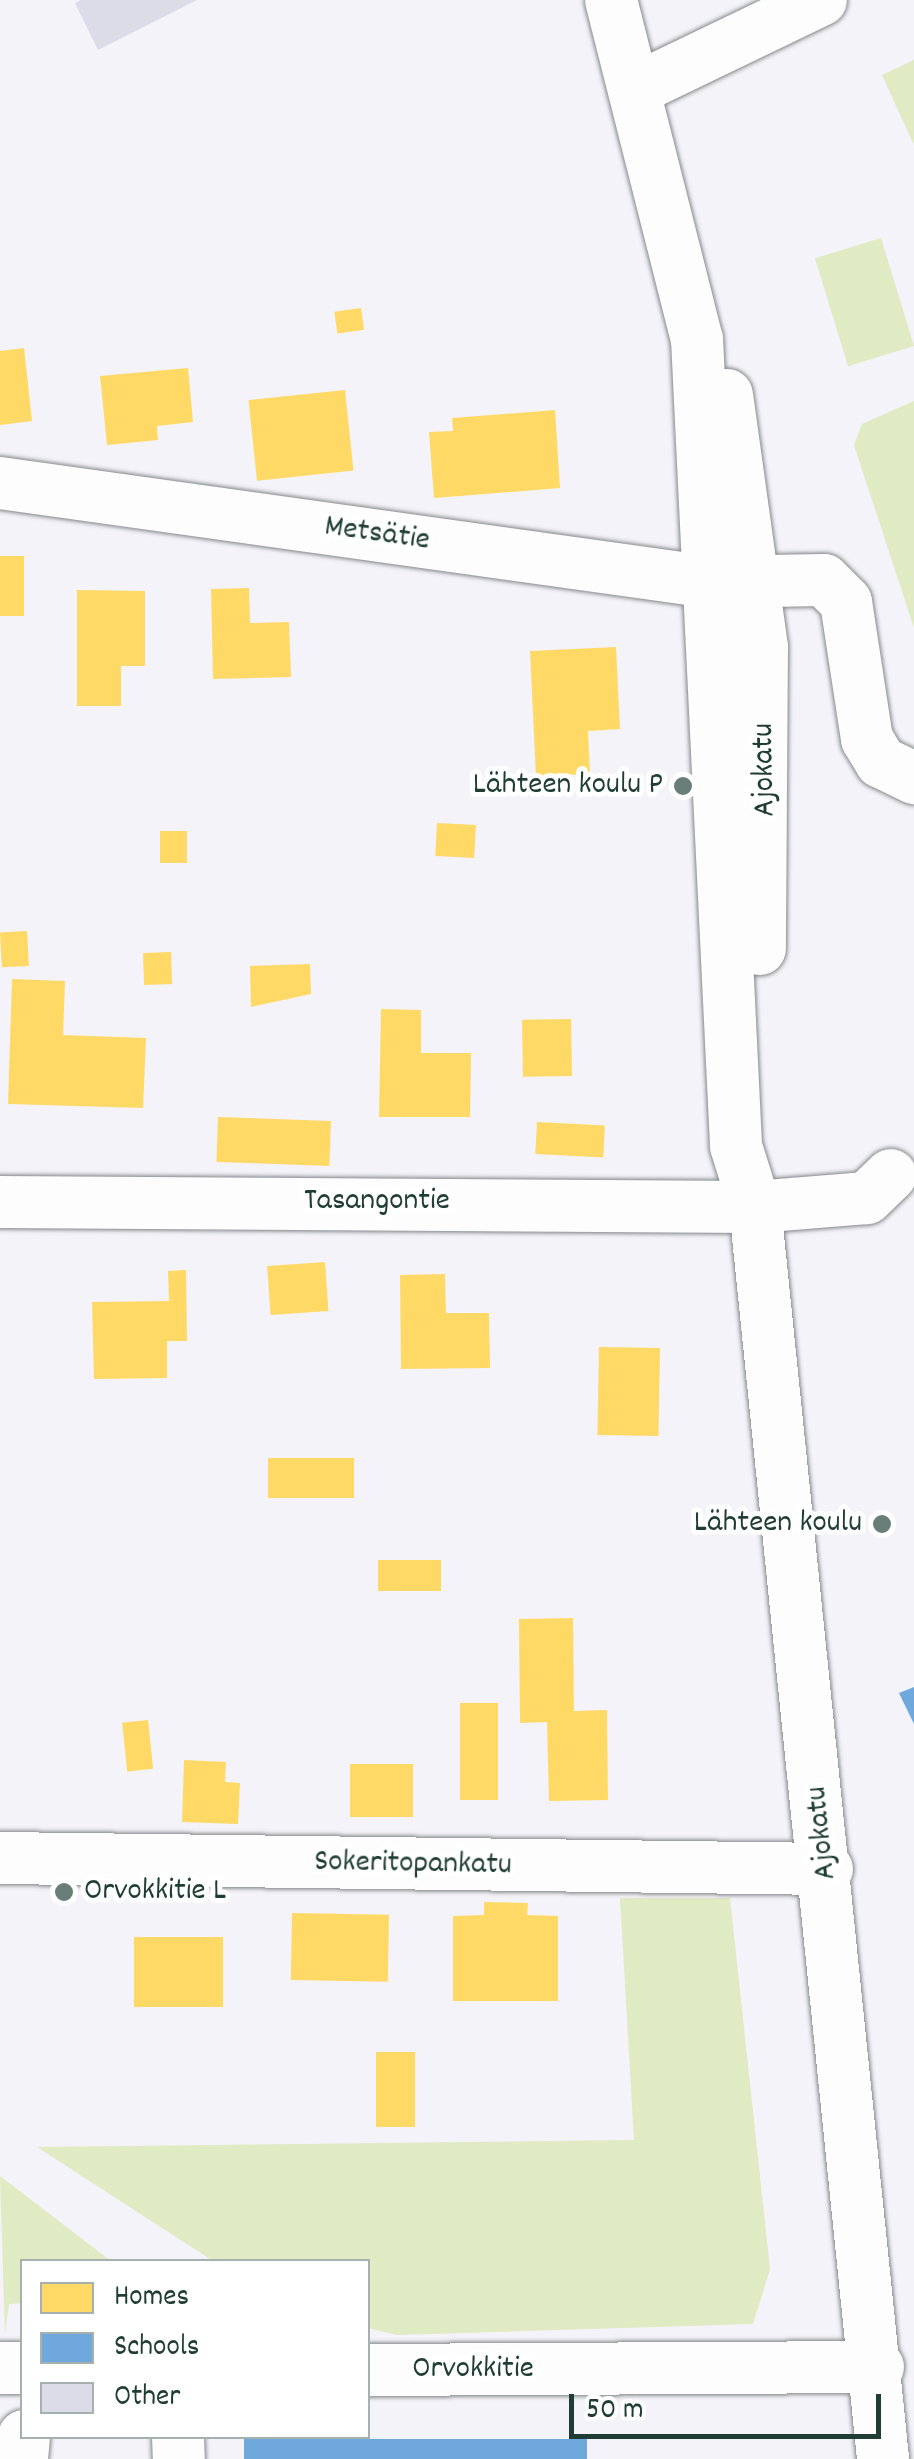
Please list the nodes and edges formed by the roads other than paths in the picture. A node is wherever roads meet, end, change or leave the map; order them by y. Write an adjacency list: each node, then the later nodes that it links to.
1 (610, 0): 4 (street, Ajokatu)
2 (820, 0): 3 (street)
3 (748, 15): 4 (street)
4 (638, 88): 6 (street, Ajokatu)
5 (0, 483): 6 (street, Metsätie)
6 (732, 584): 7 (street, Metsätie); 10 (street, Ajokatu)
7 (914, 778)
8 (891, 1176): 10 (street, Tasangontie)
9 (0, 1202): 10 (street, Tasangontie)
10 (755, 1207): 12 (street, Ajokatu)
11 (0, 1858): 12 (street, Sokeritopankatu)
12 (827, 1869): 13 (street, Ajokatu)
13 (878, 2367): 14 (street, Orvokkitie); 15 (street, Ajokatu)
14 (370, 2370)
15 (883, 2459)

